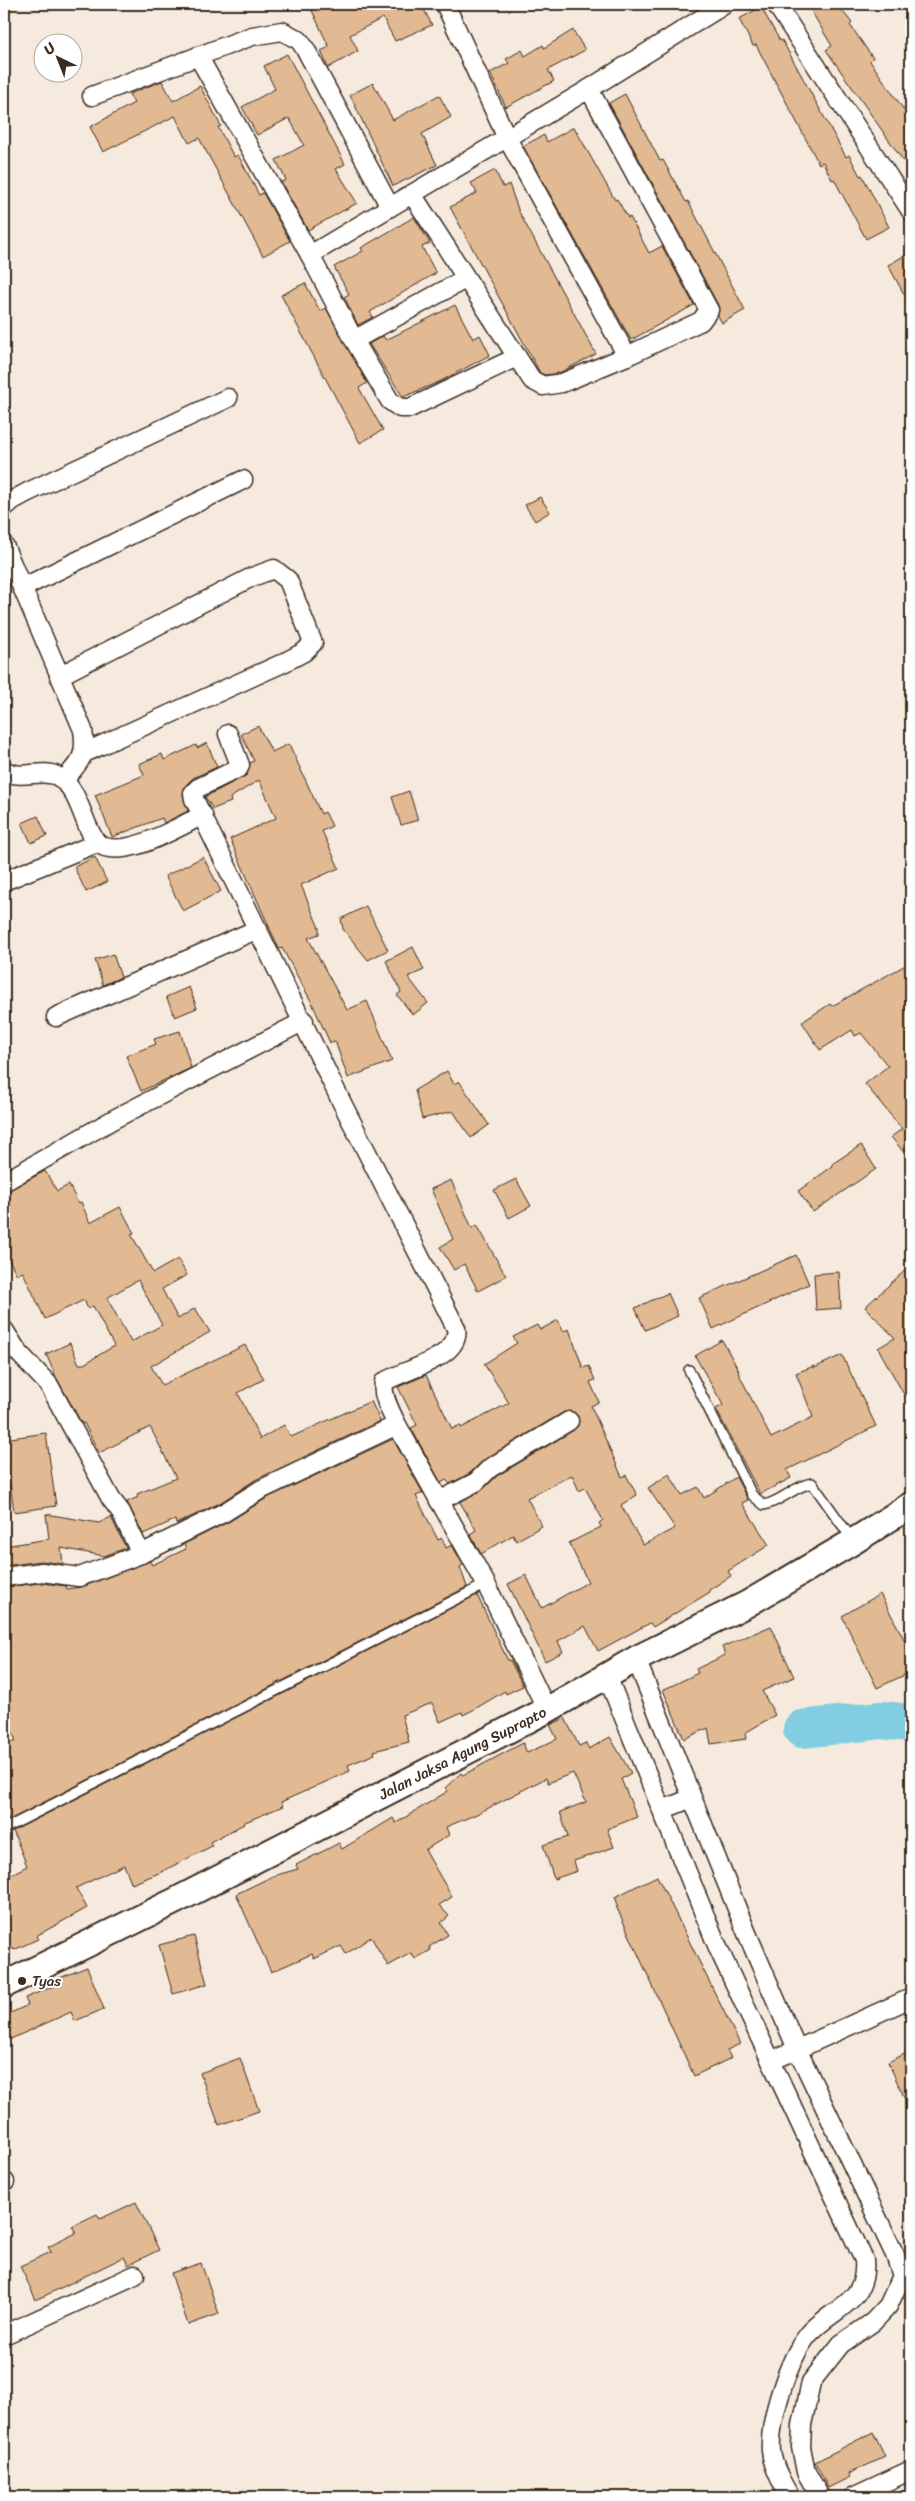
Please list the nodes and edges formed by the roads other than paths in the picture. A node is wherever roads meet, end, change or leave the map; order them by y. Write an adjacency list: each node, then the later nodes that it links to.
1 (445, 4): 7 (street)
2 (776, 4): 10 (street)
3 (720, 5): 5 (street)
4 (198, 56): 6 (street); 9 (street); 11 (street)
5 (589, 89): 7 (street); 14 (street)
6 (92, 96)
7 (507, 138): 8 (street); 14 (street)
8 (412, 194): 9 (street); 12 (street)
9 (390, 207): 11 (street)
10 (911, 211)
11 (310, 255): 13 (street)
12 (465, 278): 13 (street); 15 (street)
13 (354, 340): 15 (street)
14 (627, 356): 15 (street)
15 (517, 357)
16 (228, 398): 18 (street)
17 (243, 480): 20 (street)
18 (4, 508)
19 (6, 555): 20 (street)
20 (22, 588): 21 (street)
21 (59, 676): 23 (street); 23 (street)
22 (228, 734): 26 (street)
23 (84, 753): 25 (street)
24 (4, 770): 25 (street)
25 (63, 781): 27 (street)
26 (203, 815): 27 (street); 29 (street)
27 (97, 843): 28 (street)
28 (4, 880)
29 (258, 929): 30 (street); 31 (street)
30 (56, 1017)
31 (304, 1020): 32 (street); 36 (street)
32 (4, 1182)
33 (4, 1330): 40 (street)
34 (689, 1370): 39 (lane)
35 (569, 1421): 37 (street)
36 (397, 1425): 37 (street); 40 (street)
37 (439, 1501): 42 (street)
38 (911, 1504): 39 (main road, Jalan Jaksa Agung Suprapto)
39 (854, 1541): 43 (main road, Jalan Jaksa Agung Suprapto)
40 (141, 1554): 41 (street)
41 (4, 1577)
42 (486, 1584): 45 (street); 48 (lane)
43 (636, 1659): 44 (main road, Jalan Jaksa Agung Suprapto); 46 (street)
44 (608, 1676): 45 (main road, Jalan Jaksa Agung Suprapto); 47 (street)
45 (547, 1710): 49 (main road, Jalan Jaksa Agung Suprapto)
46 (692, 1798): 47 (street); 51 (street)
47 (662, 1810): 52 (street)
48 (4, 1829)
49 (6, 1980)
50 (911, 1998): 51 (street)
51 (797, 2049): 52 (street); 57 (street)
52 (771, 2061): 56 (street)
53 (135, 2275): 54 (street)
54 (4, 2335)
55 (911, 2470): 58 (street)
56 (790, 2497)
57 (820, 2497)
58 (853, 2497)

